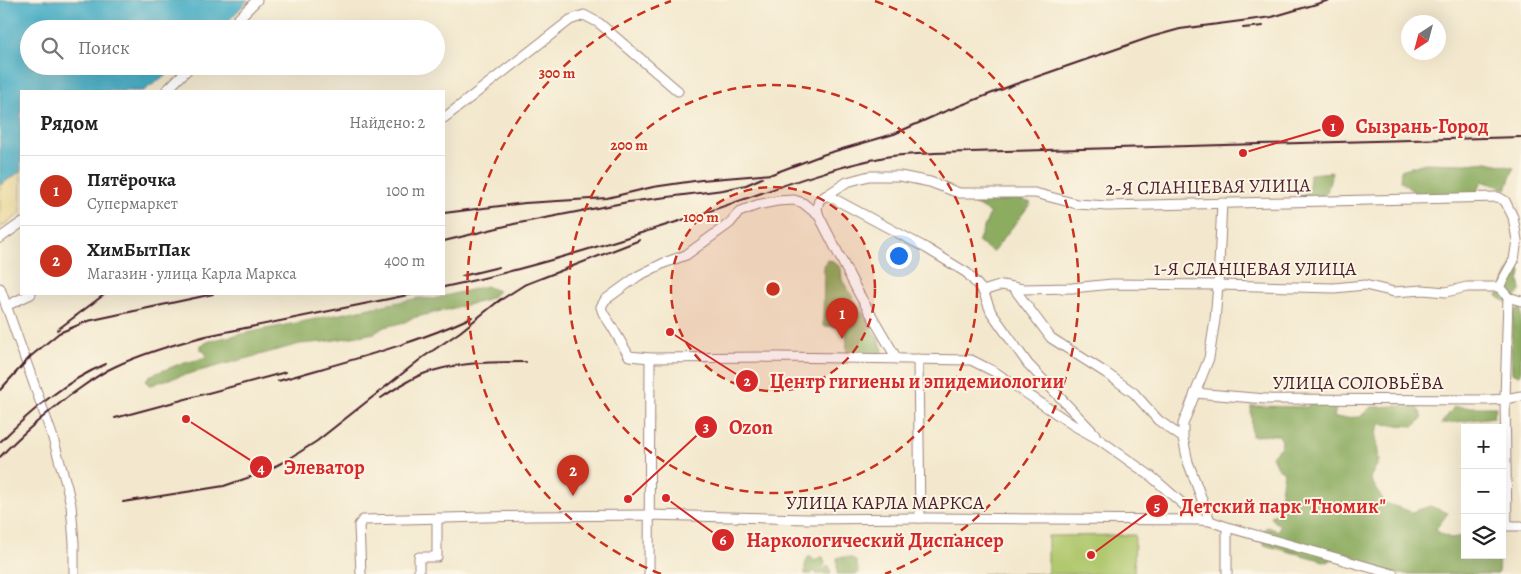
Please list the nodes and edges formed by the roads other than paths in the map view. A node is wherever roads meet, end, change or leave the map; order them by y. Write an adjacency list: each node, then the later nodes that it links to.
1 (257, 0): 2 (street)
2 (237, 20)
3 (182, 75): 4 (street)
4 (167, 90)
5 (678, 91): 6 (street)
6 (445, 117)
7 (823, 198): 8 (street, 2-Я СЛАНЦЕВАЯ УЛИЦА); 9 (street); 16 (street)
8 (1222, 203): 12 (street); 14 (street, 2-Я СЛАНЦЕВАЯ УЛИЦА)
9 (818, 216): 21 (street); 22 (street)
10 (20, 224): 11 (street)
11 (0, 238)
12 (1218, 285): 13 (street, 1-Я СЛАНЦЕВАЯ УЛИЦА); 14 (street, 1-Я СЛАНЦЕВАЯ УЛИЦА); 24 (street)
13 (1013, 287): 16 (street, 1-Я СЛАНЦЕВАЯ УЛИЦА); 27 (street)
14 (1499, 287): 18 (street)
15 (0, 288): 20 (street)
16 (983, 291): 28 (street)
17 (29, 295): 20 (street)
18 (1508, 297): 19 (street); 26 (street)
19 (1521, 301)
20 (6, 306): 35 (street)
21 (650, 358): 22 (street); 29 (street)
22 (897, 359): 23 (street)
23 (918, 359): 28 (street); 31 (street)
24 (1195, 393): 26 (street, УЛИЦА СОЛОВЬЁВА); 27 (street)
25 (1521, 396): 26 (street, УЛИЦА СОЛОВЬЁВА)
26 (1505, 399): 33 (street)
27 (1183, 438): 32 (street)
28 (1100, 440): 32 (street)
29 (649, 515): 30 (street, УЛИЦА КАРЛА МАРКСА); 31 (street, УЛИЦА КАРЛА МАРКСА); 38 (street)
30 (437, 518): 36 (street, УЛИЦА КАРЛА МАРКСА); 37 (street)
31 (920, 518): 32 (street, УЛИЦА КАРЛА МАРКСА)
32 (1205, 520): 34 (street, УЛИЦА КАРЛА МАРКСА)
33 (1521, 526)
34 (1227, 527): 39 (street); 40 (street, УЛИЦА КАРЛА МАРКСА)
35 (74, 574)
36 (361, 574)
37 (419, 574)
38 (648, 574)
39 (1227, 574)
40 (1393, 574)

